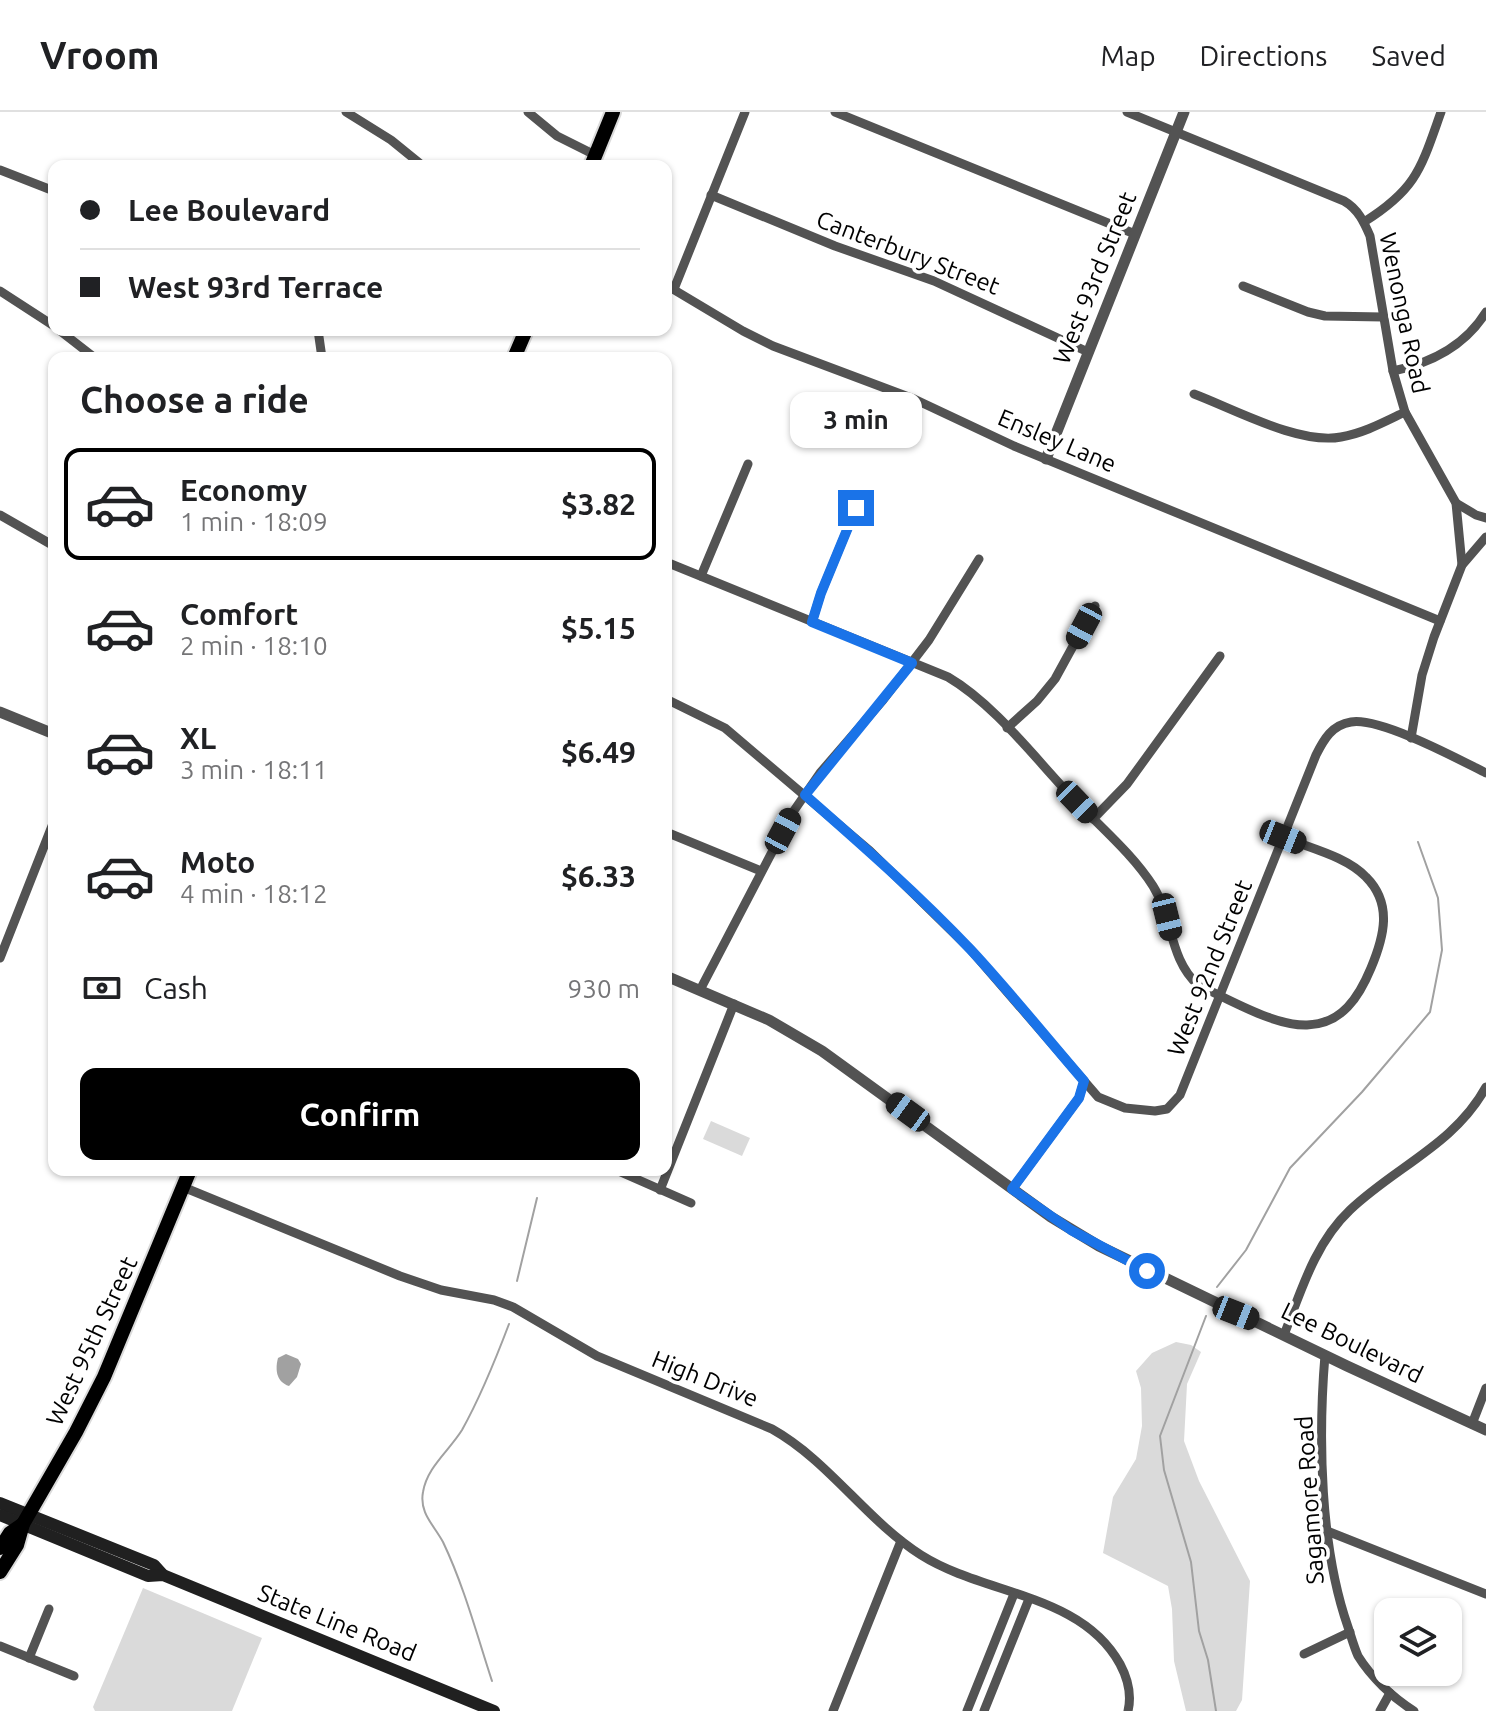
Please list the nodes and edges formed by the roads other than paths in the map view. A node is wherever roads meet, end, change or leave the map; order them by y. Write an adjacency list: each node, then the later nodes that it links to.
1 (528, 112): 11 (street)
2 (613, 112): 12 (main road)
3 (745, 112): 15 (street)
4 (835, 112): 17 (street)
5 (1127, 112): 9 (street, Wenonga Road)
6 (1184, 112): 9 (street, West 93rd Street)
7 (1440, 112): 16 (street)
8 (350, 113): 10 (street)
9 (1176, 132): 16 (street, Wenonga Road); 17 (street, West 93rd Street)
10 (416, 160)
11 (592, 160)
12 (593, 160)
13 (0, 170): 14 (street)
14 (48, 189)
15 (711, 195): 18 (street); 27 (street, Canterbury Street)
16 (1364, 222): 23 (street, Wenonga Road)
17 (1135, 234): 27 (street, West 93rd Street)
18 (672, 283)
19 (1243, 286): 23 (street)
20 (672, 288): 31 (street, Ensley Lane)
21 (0, 291): 24 (street)
22 (1486, 312): 28 (street)
23 (1383, 317): 28 (street, Wenonga Road)
24 (48, 322)
25 (67, 336): 26 (street)
26 (87, 352)
27 (1088, 352): 31 (street, West 93rd Street)
28 (1393, 371): 30 (street, Wenonga Road)
29 (1194, 394): 30 (street)
30 (1405, 412): 33 (street, Wenonga Road)
31 (1046, 459): 44 (street, Ensley Lane)
32 (748, 464): 42 (street)
33 (1456, 503): 36 (street); 41 (street, Wenonga Road)
34 (856, 508): 45 (street)
35 (0, 515): 38 (street)
36 (1486, 518)
37 (1486, 537): 41 (street)
38 (48, 543)
39 (979, 559): 47 (street)
40 (672, 564): 42 (street)
41 (1462, 565): 44 (street)
42 (701, 576): 45 (street)
43 (1095, 606): 50 (street)
44 (1440, 621): 52 (street)
45 (812, 622): 47 (street)
46 (1220, 656): 55 (street)
47 (912, 663): 50 (street); 54 (street)
48 (672, 702): 54 (street)
49 (0, 712): 51 (street)
50 (1007, 728): 55 (street)
51 (48, 732)
52 (1411, 738): 53 (street, West 92nd Street); 58 (street, West 92nd Street)
53 (1486, 773)
54 (805, 795): 59 (street); 65 (street)
55 (1093, 819): 63 (street)
56 (672, 834): 59 (street)
57 (48, 836): 60 (street)
58 (1283, 837): 63 (street, West 92nd Street); 63 (street)
59 (761, 871): 62 (street)
60 (0, 958)
61 (672, 978): 62 (street, Lee Boulevard)
62 (700, 990): 64 (street, Lee Boulevard)
63 (1220, 995): 67 (street, West 92nd Street)
64 (734, 1004): 69 (street); 74 (street, Lee Boulevard)
65 (1084, 1081): 67 (street); 68 (street)
66 (1486, 1087): 77 (street)
67 (1098, 1097): 68 (street)
68 (1079, 1098): 74 (street)
69 (672, 1160)
70 (188, 1176): 73 (main road, West 95th Street)
71 (629, 1176): 75 (street)
72 (666, 1176): 75 (street)
73 (183, 1187): 84 (main road, West 95th Street); 86 (street, High Drive)
74 (1012, 1189): 77 (street, Lee Boulevard)
75 (660, 1190): 76 (street)
76 (691, 1203)
77 (1284, 1335): 78 (street, Lee Boulevard)
78 (1325, 1355): 80 (street, Lee Boulevard); 85 (street, Sagamore Road)
79 (1486, 1388): 80 (street)
80 (1472, 1424): 81 (street, Lee Boulevard)
81 (1486, 1430)
82 (0, 1503): 84 (main road, State Line Road)
83 (0, 1515): 84 (main road, State Line Road)
84 (26, 1519): 87 (main road); 88 (main road); 99 (main road, State Line Road)
85 (1327, 1531): 90 (street); 93 (street, Sagamore Road)
86 (901, 1541): 89 (street, High Drive); 100 (street)
87 (0, 1548)
88 (0, 1572)
89 (1014, 1594): 91 (street, High Drive); 101 (street)
90 (1486, 1594)
91 (1029, 1599): 102 (street); 103 (street, High Drive)
92 (49, 1609): 96 (street)
93 (1350, 1632): 95 (street); 98 (street, Sagamore Road)
94 (0, 1646): 96 (street)
95 (1304, 1654)
96 (29, 1658): 97 (street)
97 (74, 1676)
98 (1390, 1693): 104 (street); 105 (street, Sagamore Road)
99 (494, 1711)
100 (833, 1711)
101 (967, 1711)
102 (984, 1711)
103 (1128, 1711)
104 (1380, 1711)
105 (1414, 1711)

